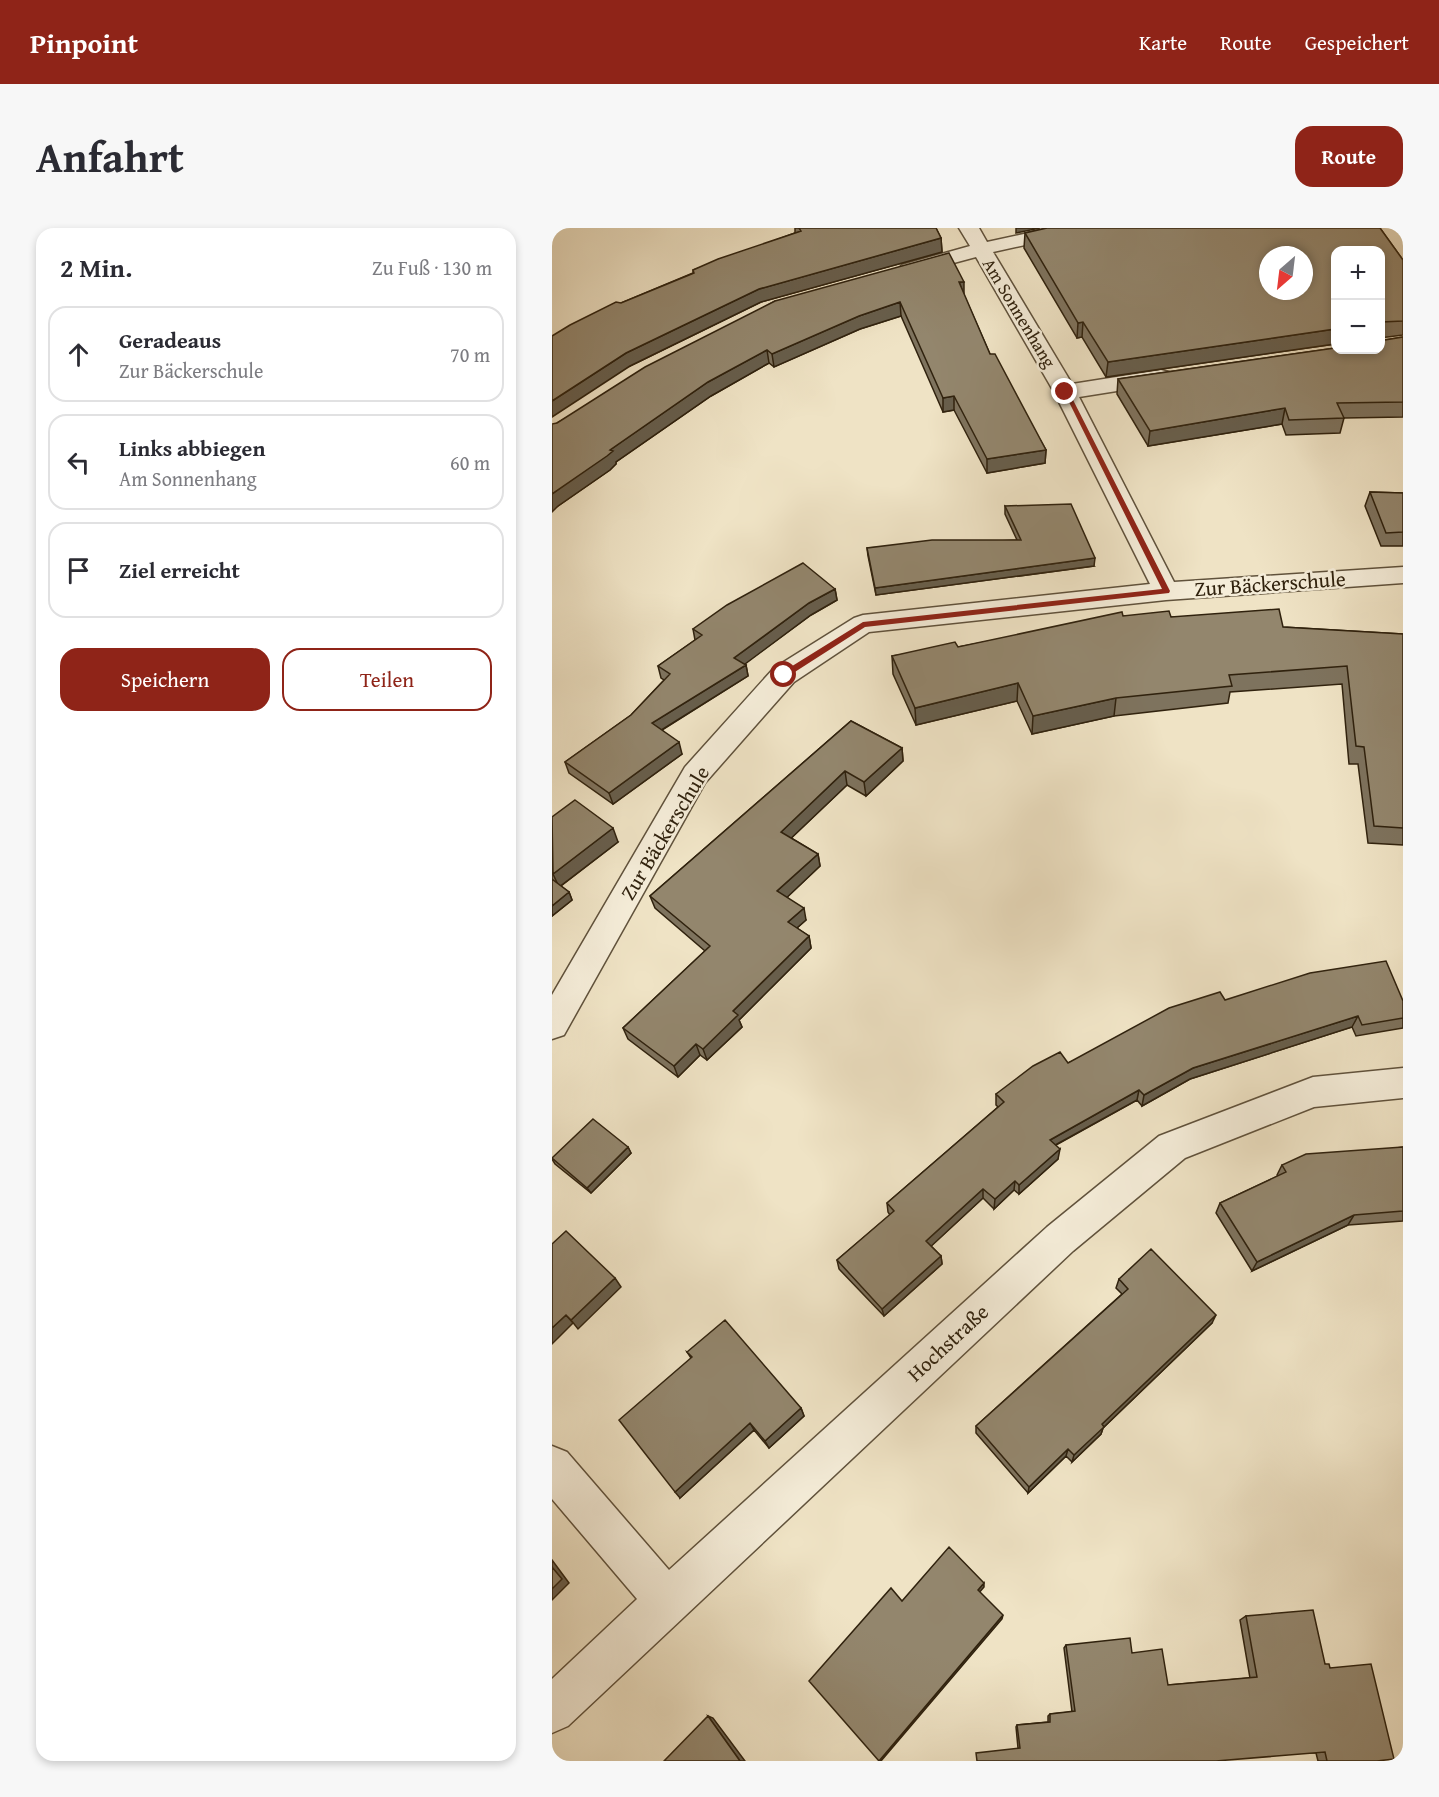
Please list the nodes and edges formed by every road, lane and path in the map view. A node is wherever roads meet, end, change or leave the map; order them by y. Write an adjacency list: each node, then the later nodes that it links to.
1 (969, 228): 3 (street, Am Sonnenhang)
2 (1078, 228): 3 (street)
3 (981, 249): 4 (street); 6 (street, Am Sonnenhang)
4 (891, 274)
5 (1179, 375): 6 (street)
6 (1065, 392): 8 (street, Am Sonnenhang)
7 (1403, 575): 8 (street, Zur Bäckerschule)
8 (1166, 591): 9 (street, Zur Bäckerschule)
9 (552, 1025)
10 (1403, 1083): 12 (street, Hochstraße)
11 (552, 1467): 12 (street)
12 (667, 1601): 13 (street, Hochstraße)
13 (552, 1710)

